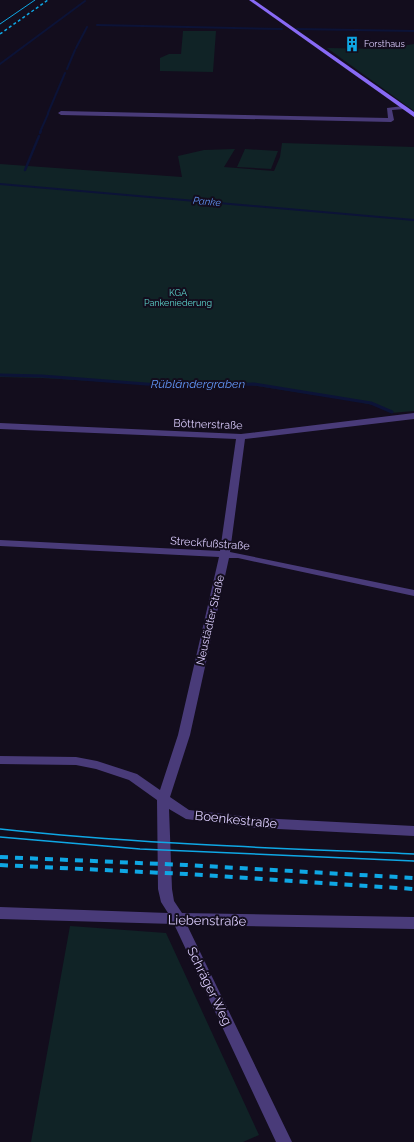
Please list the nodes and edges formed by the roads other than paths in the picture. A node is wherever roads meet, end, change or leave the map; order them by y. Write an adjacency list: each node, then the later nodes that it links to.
1 (251, 0): 2 (main road)
2 (403, 108): 3 (street); 4 (main road)
3 (61, 114)
4 (414, 115)
5 (414, 416): 7 (street, Böttnerstraße)
6 (0, 426): 7 (street, Böttnerstraße)
7 (241, 436): 9 (street, Neustädter Straße)
8 (0, 544): 9 (street, Streckfußstraße)
9 (226, 554): 10 (street, Streckfußstraße); 12 (street, Neustädter Straße)
10 (414, 593)
11 (0, 760): 12 (street, Boenkestraße)
12 (163, 800): 13 (street, Boenkestraße); 15 (street, Schräger Weg)
13 (414, 831)
14 (0, 913): 15 (street, Liebenstraße)
15 (178, 920): 16 (street, Liebenstraße); 17 (street, Schräger Weg)
16 (414, 923)
17 (284, 1142)

